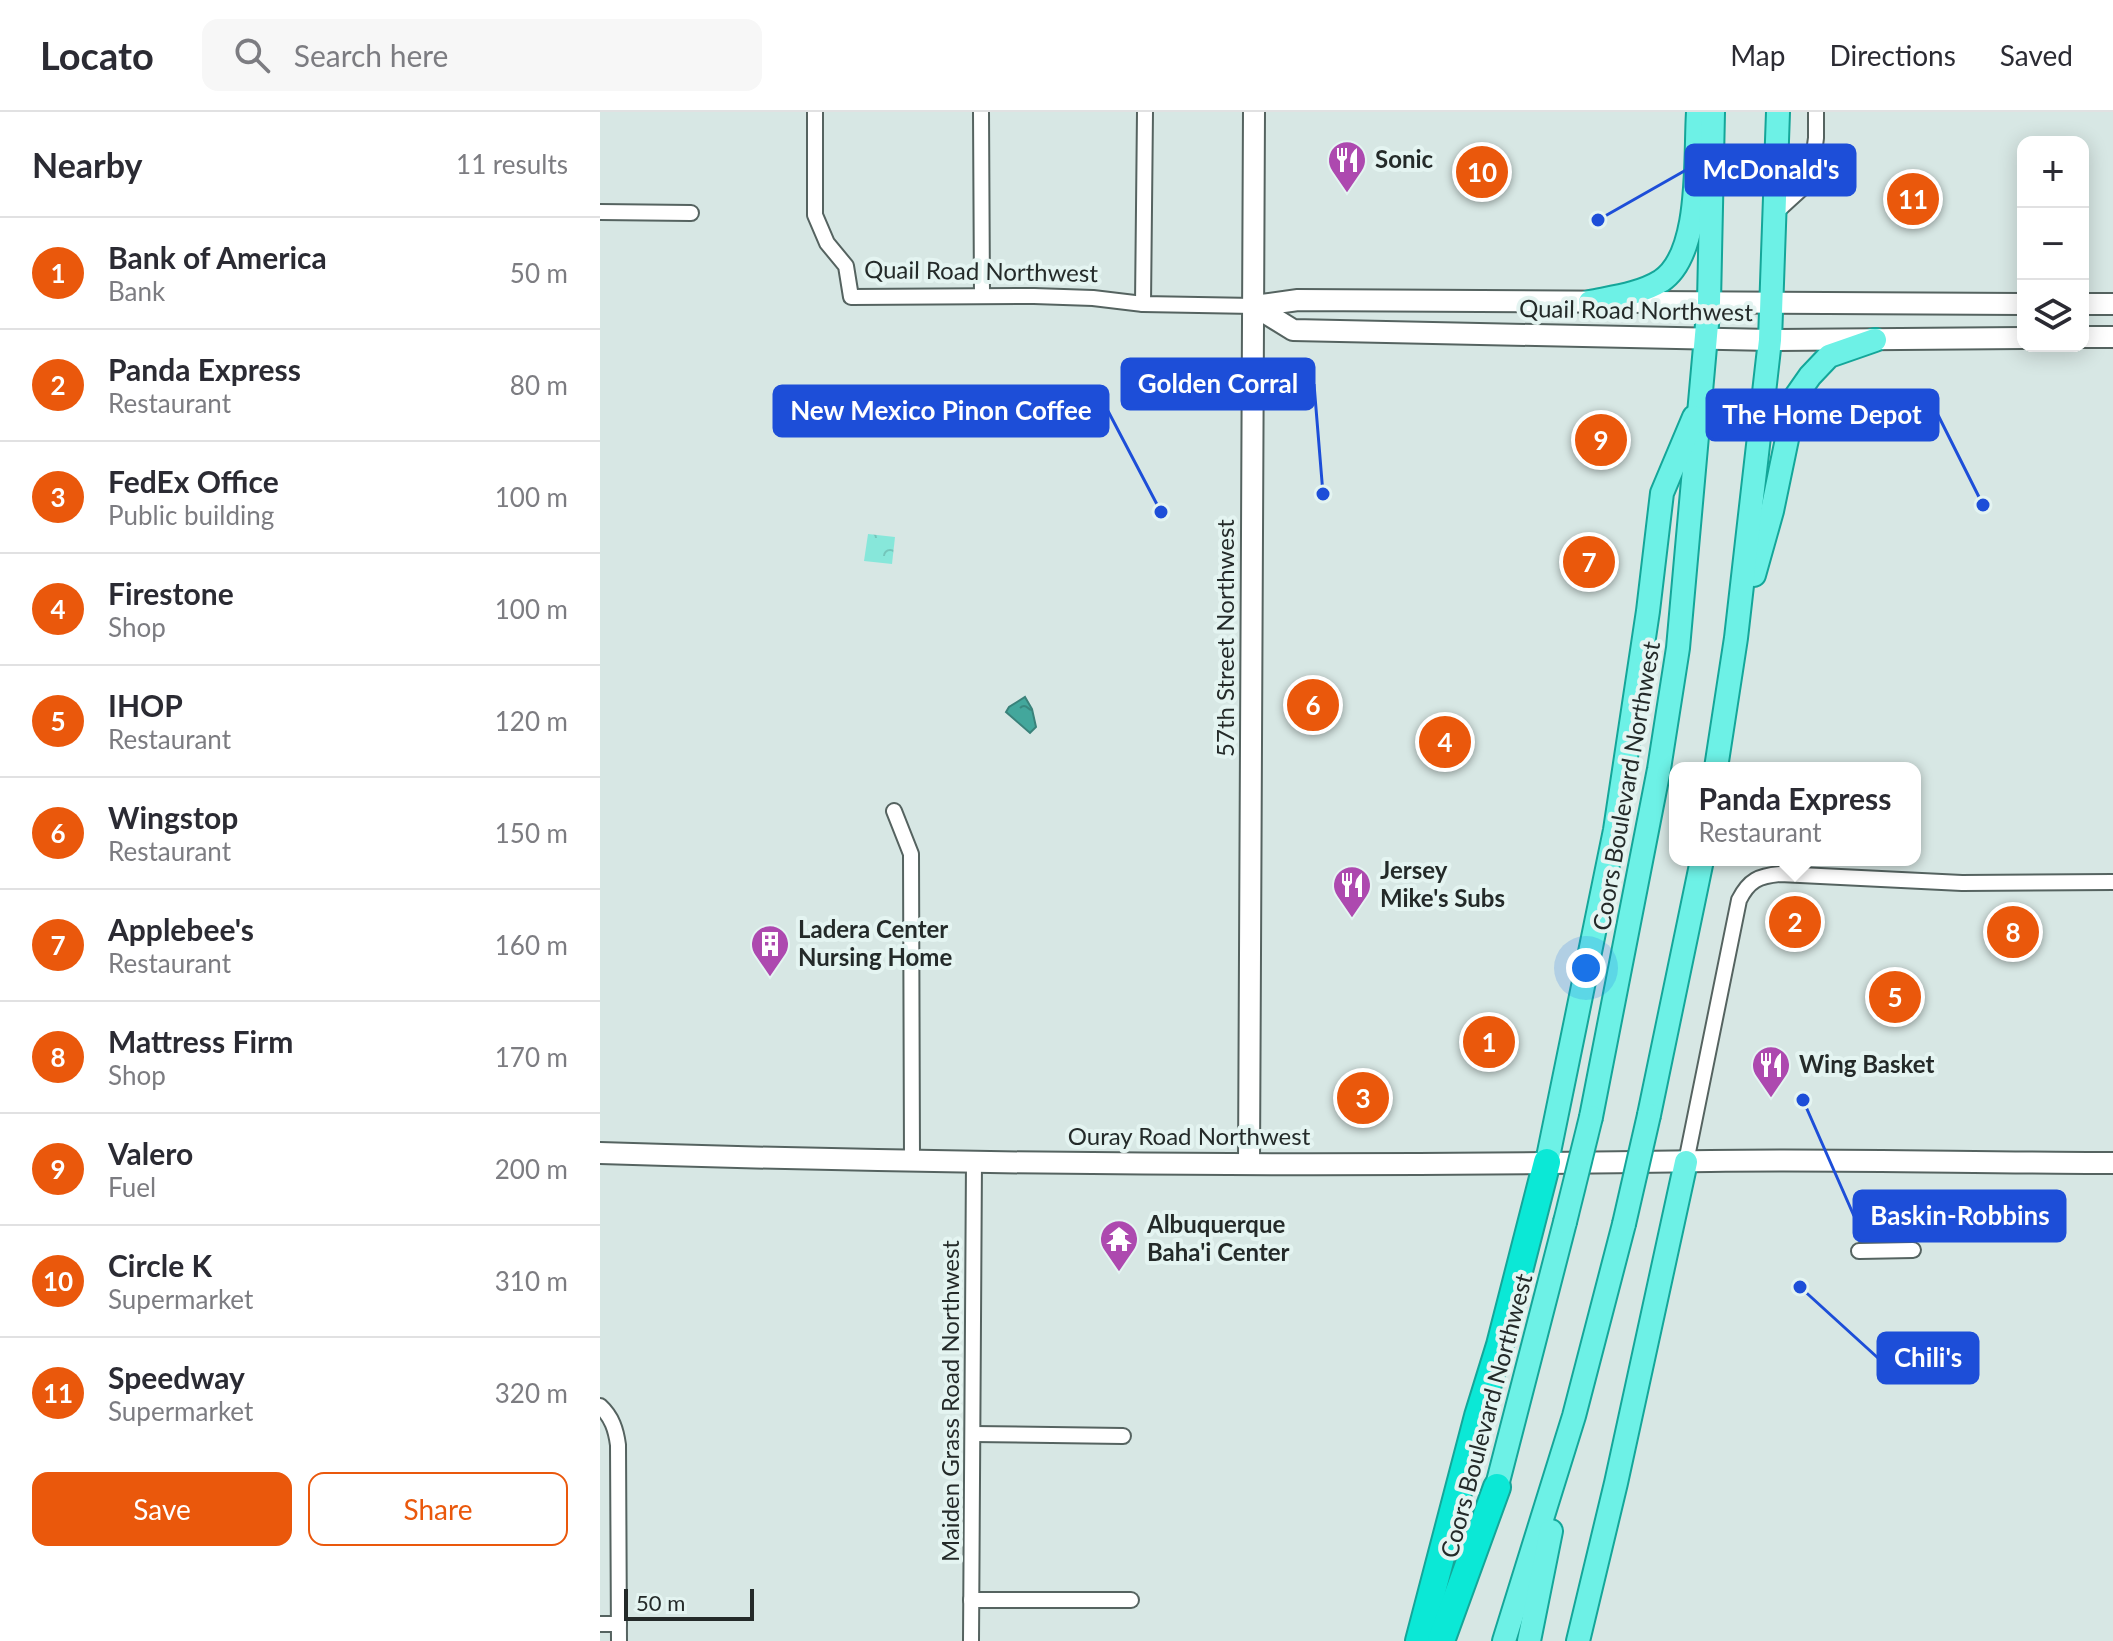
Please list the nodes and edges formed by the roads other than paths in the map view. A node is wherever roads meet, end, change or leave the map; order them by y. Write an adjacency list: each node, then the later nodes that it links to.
1 (815, 112): 12 (street, Quail Road Northwest)
2 (981, 112): 12 (street)
3 (1145, 112): 16 (street)
4 (1254, 112): 20 (street, 57th Street Northwest)
5 (1698, 112): 13 (main road)
6 (1713, 112): 14 (main road, Coors Boulevard Northwest)
7 (1778, 112): 10 (main road)
8 (1816, 112): 10 (street)
9 (600, 212): 11 (street)
10 (1776, 212): 15 (main road)
11 (691, 213)
12 (982, 295): 16 (street, Quail Road Northwest)
13 (1590, 302): 14 (street, Quail Road Northwest); 20 (street, Quail Road Northwest)
14 (1709, 302): 15 (street, Quail Road Northwest); 23 (main road, Coors Boulevard Northwest)
15 (1772, 302): 17 (street, Quail Road Northwest); 25 (main road)
16 (1143, 304): 20 (street, Quail Road Northwest)
17 (2017, 304)
18 (2089, 304): 19 (street)
19 (2113, 304)
20 (1254, 306): 23 (street, Quail Road Northwest); 39 (street, 57th Street Northwest)
21 (2089, 337): 22 (street)
22 (2113, 337)
23 (1706, 338): 25 (street, Quail Road Northwest); 27 (main road, Coors Boulevard Northwest)
24 (2017, 338): 26 (street, Quail Road Northwest)
25 (1770, 340): 26 (street, Quail Road Northwest); 28 (main road)
26 (1875, 340): 28 (main road)
27 (1701, 402): 36 (main road); 46 (main road, Coors Boulevard Northwest, bridge)
28 (1736, 638): 29 (main road)
29 (1717, 762)
30 (894, 811): 34 (street)
31 (1701, 866): 43 (main road, bridge)
32 (2113, 882): 37 (street)
33 (600, 1153): 34 (street, Ouray Road Northwest)
34 (912, 1161): 35 (street, Ouray Road Northwest)
35 (974, 1161): 39 (street, Ouray Road Northwest); 44 (street, Maiden Grass Road Northwest)
36 (1547, 1162): 37 (street, Ouray Road Northwest); 39 (street, Ouray Road Northwest); 53 (highway)
37 (1686, 1162): 38 (street, Ouray Road Northwest); 58 (main road)
38 (2113, 1163)
39 (1249, 1164)
40 (1913, 1250): 41 (street)
41 (1859, 1251)
42 (600, 1406): 50 (street)
43 (1574, 1416): 56 (main road); 57 (main road)
44 (973, 1434): 45 (street); 47 (street, Maiden Grass Road Northwest)
45 (1123, 1436)
46 (1497, 1487): 54 (highway); 55 (main road, Coors Boulevard Northwest)
47 (971, 1600): 48 (street); 52 (street, Maiden Grass Road Northwest)
48 (1131, 1600)
49 (600, 1624): 50 (street)
50 (619, 1624): 51 (street)
51 (619, 1641)
52 (971, 1641)
53 (1419, 1641)
54 (1441, 1641)
55 (1454, 1641)
56 (1504, 1641)
57 (1529, 1641)
58 (1578, 1641)

